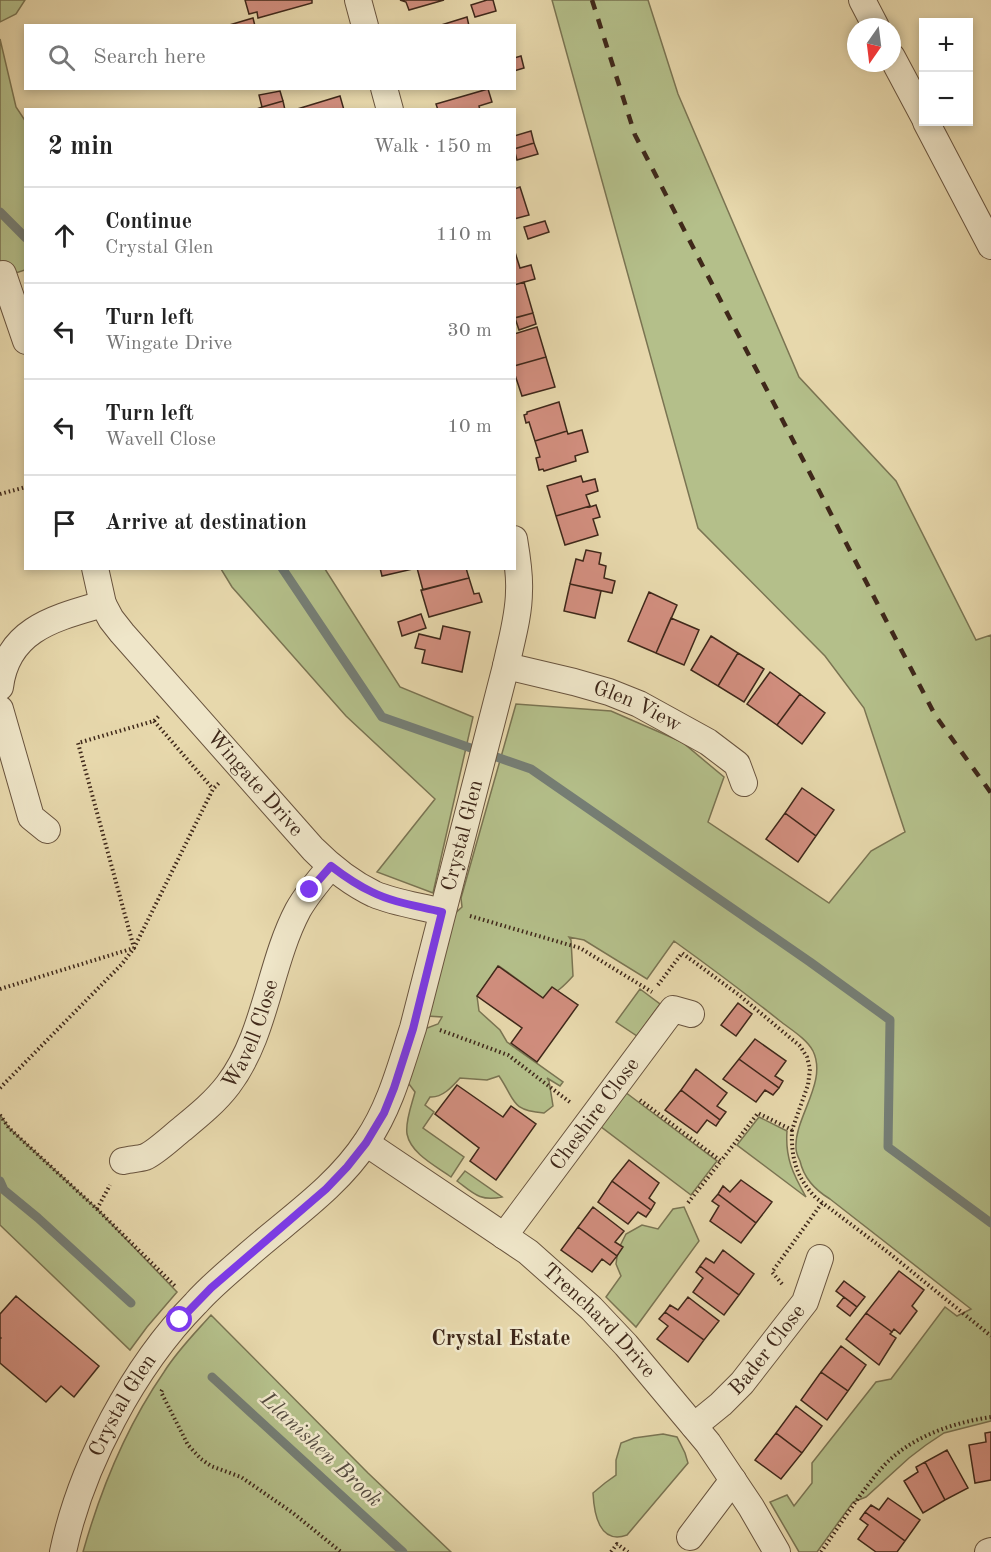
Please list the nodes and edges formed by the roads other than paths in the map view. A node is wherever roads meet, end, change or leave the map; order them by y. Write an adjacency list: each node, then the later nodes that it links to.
1 (358, 0): 4 (street)
2 (862, 0): 3 (street)
3 (871, 18)
4 (364, 24)
5 (900, 72): 8 (street)
6 (385, 90): 7 (street)
7 (389, 108)
8 (919, 108)
9 (928, 126): 10 (street)
10 (991, 246)
11 (3, 274): 12 (street)
12 (24, 335)
13 (516, 550): 16 (street, Crystal Glen)
14 (95, 570): 15 (street, Wingate Drive)
15 (103, 604): 17 (street); 21 (street, Wingate Drive)
16 (506, 666): 19 (street, Glen View); 22 (street, Crystal Glen)
17 (0, 687)
18 (0, 709): 20 (street)
19 (744, 783)
20 (47, 830)
21 (331, 866): 22 (street, Wingate Drive); 25 (street, Wavell Close)
22 (442, 912): 24 (street, Crystal Glen)
23 (691, 1014): 26 (street, Cheshire Close)
24 (366, 1143): 26 (street, Trenchard Drive); 31 (street, Crystal Glen)
25 (123, 1161)
26 (504, 1236): 28 (street, Trenchard Drive)
27 (820, 1258): 28 (street, Bader Close)
28 (694, 1426): 29 (street, Trenchard Drive)
29 (733, 1480): 30 (street); 32 (street, Trenchard Drive)
30 (690, 1537)
31 (63, 1552)
32 (777, 1552)

